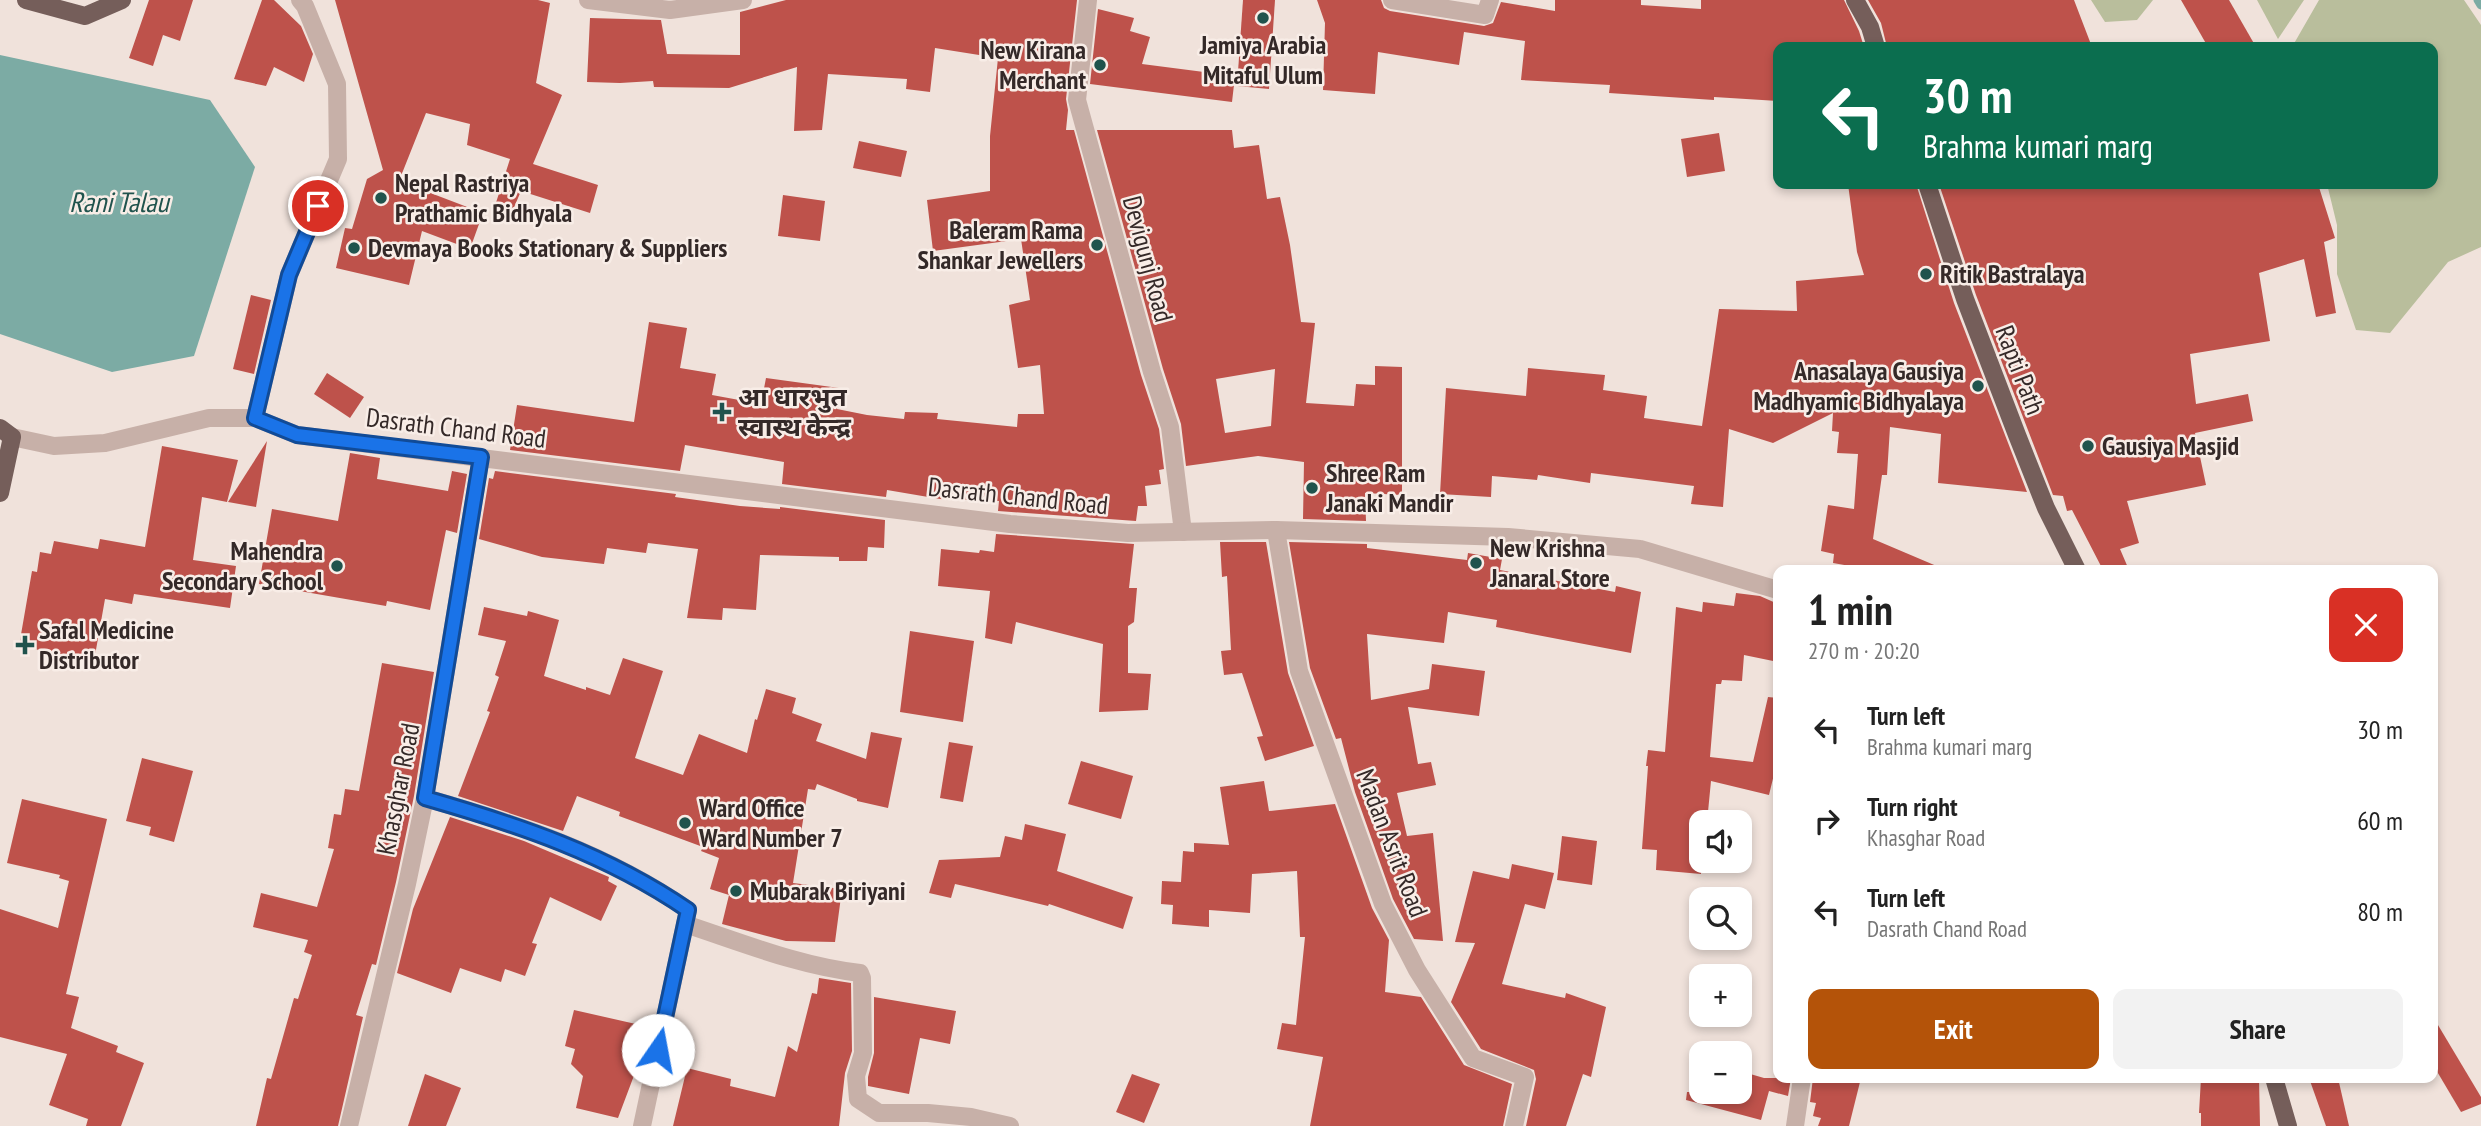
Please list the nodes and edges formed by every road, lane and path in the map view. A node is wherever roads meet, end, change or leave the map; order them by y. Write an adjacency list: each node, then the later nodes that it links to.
1 (26, 0): 2 (main road)
2 (122, 0)
3 (300, 0): 12 (street)
4 (588, 0): 5 (street)
5 (743, 0)
6 (1088, 0): 17 (street, Devigunj Road)
7 (1392, 0): 8 (street)
8 (1490, 0)
9 (1855, 0): 10 (main road)
10 (1874, 42)
11 (1929, 189): 18 (main road, Rapti Path)
12 (255, 418): 13 (street); 14 (street, Dasrath Chand Road)
13 (6, 433): 15 (main road)
14 (481, 457): 17 (street, Dasrath Chand Road); 20 (street, Khasghar Road)
15 (0, 493)
16 (1276, 530): 17 (street, Dasrath Chand Road); 19 (street, Dasrath Chand Road); 27 (street, Madan Asrit Road)
17 (1183, 532)
18 (2074, 565)
19 (1773, 589)
20 (425, 798): 21 (street); 24 (street, Khasghar Road)
21 (685, 924): 25 (street); 26 (street)
22 (1801, 1083): 28 (street)
23 (2275, 1083): 29 (main road)
24 (349, 1126)
25 (642, 1126)
26 (1010, 1126)
27 (1514, 1126)
28 (1795, 1126)
29 (2288, 1126)

